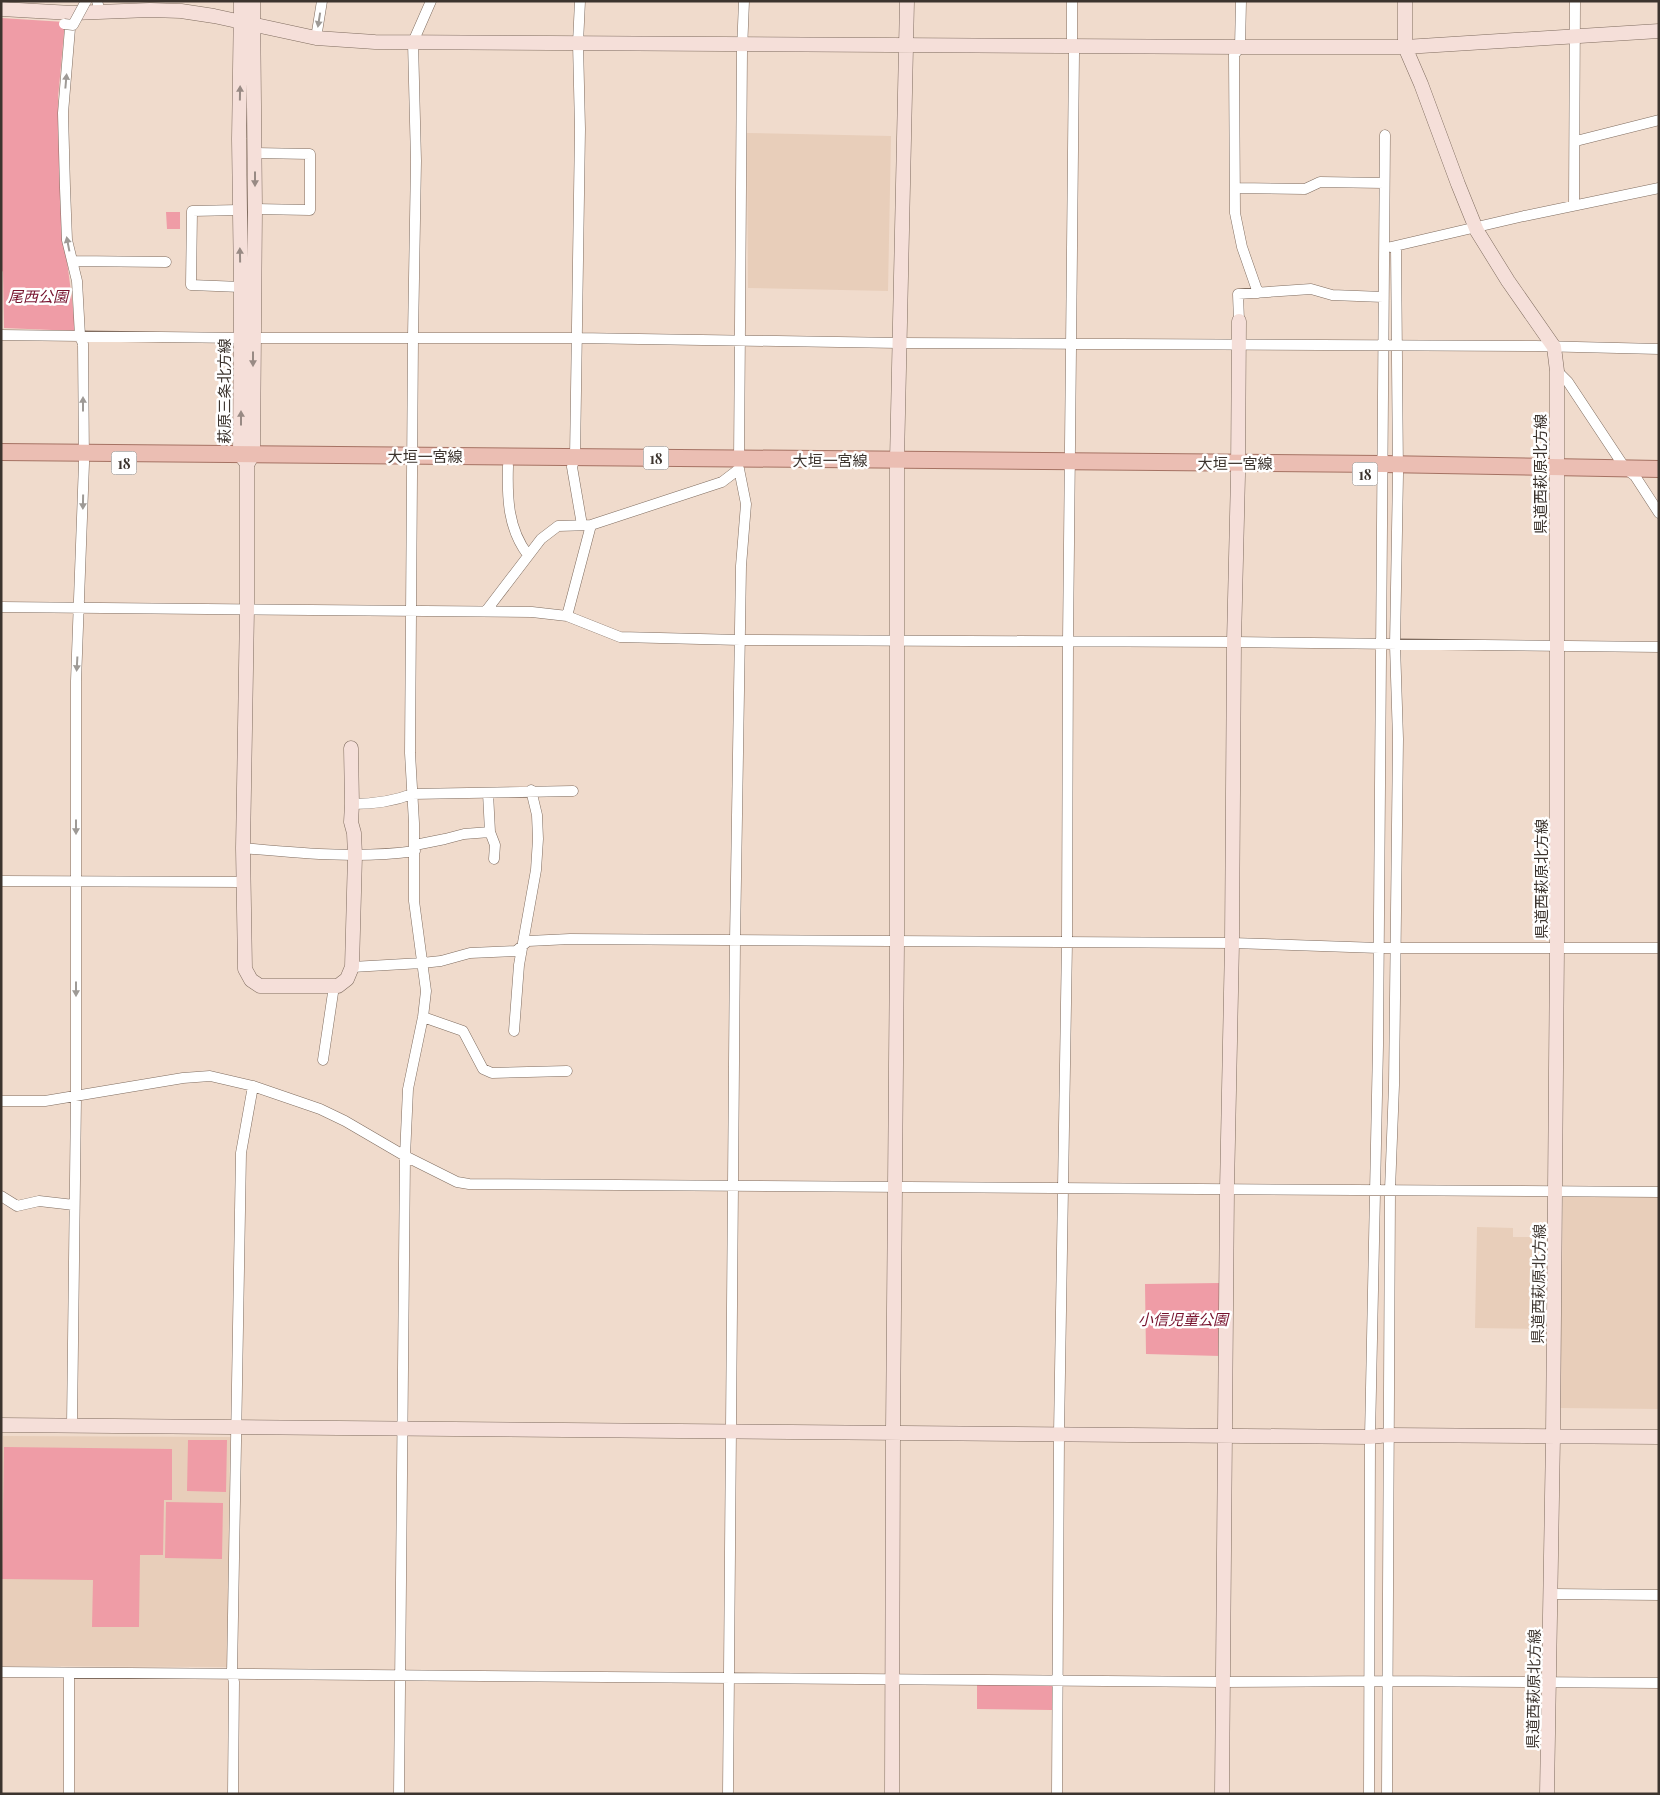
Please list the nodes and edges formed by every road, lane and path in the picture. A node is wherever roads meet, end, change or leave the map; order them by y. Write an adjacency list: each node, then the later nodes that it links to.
1 (86, 1): 15 (street, bridge)
2 (241, 1): 16 (street, 萩原三条北方線)
3 (253, 1): 16 (street, 萩原三条北方線)
4 (322, 1): 19 (street, one-way to 19)
5 (431, 1): 20 (street)
6 (580, 1): 21 (street)
7 (744, 1): 22 (street)
8 (906, 1): 23 (street)
9 (1072, 1): 24 (street)
10 (1241, 1): 25 (street)
11 (1405, 1): 26 (street, 県道西萩原北方線)
12 (1576, 1): 18 (street)
13 (98, 6): 15 (street); 16 (street)
14 (1, 9): 15 (street)
15 (68, 19): 40 (street, one-way to 15)
16 (247, 24): 19 (street); 30 (street, 萩原三条北方線); 36 (street, 萩原三条北方線, one-way to 16)
17 (1659, 30): 18 (street)
18 (1575, 35): 26 (street); 29 (street)
19 (316, 38): 20 (street)
20 (413, 42): 21 (street); 48 (street)
21 (578, 43): 22 (street); 50 (street)
22 (742, 44): 23 (street); 51 (street)
23 (906, 44): 24 (street); 52 (street)
24 (1074, 46): 25 (street); 53 (street)
25 (1240, 47): 26 (street); 32 (street)
26 (1405, 47): 37 (street, 県道西萩原北方線)
27 (1659, 120): 29 (street)
28 (1385, 135): 31 (street)
29 (1576, 141): 34 (street)
30 (255, 153): 35 (street, 萩原三条北方線, one-way to 35); 35 (street)
31 (1384, 183): 32 (street); 39 (street)
32 (1236, 188): 43 (street)
33 (1659, 188): 34 (street)
34 (1574, 206): 37 (street)
35 (255, 209): 49 (street, 萩原三条北方線)
36 (239, 210): 42 (street, 萩原三条北方線, one-way to 36); 42 (street)
37 (1475, 228): 38 (street); 57 (street, 県道西萩原北方線)
38 (1396, 246): 39 (street); 55 (street)
39 (1383, 249): 44 (street)
40 (73, 262): 41 (street); 47 (street)
41 (166, 262)
42 (241, 287): 49 (street, 萩原三条北方線)
43 (1258, 293): 44 (street); 45 (street)
44 (1383, 297): 54 (street)
45 (1238, 321): 56 (street)
46 (1, 335): 47 (street)
47 (80, 336): 49 (street); 61 (street, one-way to 47)
48 (413, 337): 49 (street); 50 (street); 64 (street)
49 (247, 338): 62 (street, 萩原三条北方線)
50 (577, 338): 51 (street); 65 (street)
51 (739, 340): 52 (street); 66 (street)
52 (899, 343): 53 (street); 67 (street)
53 (1071, 344): 56 (street); 69 (street)
54 (1382, 345): 55 (street); 56 (street); 72 (street)
55 (1396, 345): 57 (street); 72 (street)
56 (1239, 346): 71 (street)
57 (1554, 346): 58 (street); 59 (street, 県道西萩原北方線)
58 (1659, 349)
59 (1557, 372): 73 (street, 県道西萩原北方線); 74 (street)
60 (1, 452): 61 (main road, 大垣一宮線 / 18)
61 (84, 458): 62 (main road, 大垣一宮線 / 18); 63 (main road, 大垣一宮線 / 18); 80 (street, one-way to 80)
62 (247, 458): 64 (main road, 大垣一宮線 / 18); 81 (street, 萩原三条北方線)
63 (1, 462)
64 (412, 462): 65 (main road, 大垣一宮線 / 18); 68 (main road, 大垣一宮線 / 18); 82 (street)
65 (574, 462): 66 (main road, 大垣一宮線 / 18); 68 (main road, 大垣一宮線 / 18); 77 (street)
66 (739, 464): 67 (main road, 大垣一宮線 / 18); 77 (street); 85 (street)
67 (897, 465): 69 (main road, 大垣一宮線 / 18); 86 (street)
68 (508, 466): 78 (street)
69 (1071, 467): 71 (main road, 大垣一宮線 / 18); 87 (street)
70 (1659, 468): 74 (main road, 大垣一宮線 / 18)
71 (1238, 469): 72 (main road, 大垣一宮線 / 18); 88 (street)
72 (1390, 469): 73 (main road, 大垣一宮線 / 18); 89 (street); 90 (street)
73 (1556, 471): 74 (main road, 大垣一宮線 / 18); 91 (street, 県道西萩原北方線)
74 (1630, 472): 75 (main road, 大垣一宮線 / 18); 76 (street)
75 (1659, 476)
76 (1659, 513)
77 (586, 525): 78 (street); 84 (street)
78 (528, 556): 83 (street)
79 (1, 607): 80 (street)
80 (80, 608): 81 (street); 105 (street, one-way to 105)
81 (248, 610): 82 (street); 100 (street, 萩原三条北方線)
82 (411, 610): 83 (street); 97 (street)
83 (486, 611): 84 (street)
84 (567, 616): 85 (street)
85 (740, 640): 86 (street); 107 (street)
86 (897, 640): 87 (street); 108 (street)
87 (1068, 642): 88 (street); 109 (street)
88 (1234, 642): 89 (street); 110 (street)
89 (1381, 644): 90 (street); 114 (street)
90 (1395, 645): 91 (street); 112 (street)
91 (1558, 646): 92 (street); 113 (street, 県道西萩原北方線)
92 (1659, 646)
93 (351, 748): 98 (street)
94 (531, 790): 95 (street); 96 (street); 111 (street)
95 (573, 790)
96 (488, 793): 97 (street); 99 (street)
97 (412, 794): 98 (street); 101 (street)
98 (352, 804): 102 (street)
99 (490, 832): 101 (street); 103 (street)
100 (243, 848): 102 (street); 106 (street, 萩原三条北方線)
101 (415, 848): 102 (street); 116 (street)
102 (355, 854): 117 (street)
103 (494, 859)
104 (1, 881): 105 (street)
105 (76, 881): 106 (street); 124 (street, one-way to 124)
106 (243, 882): 118 (street, 萩原三条北方線)
107 (735, 941): 108 (street); 111 (street); 127 (street)
108 (897, 942): 109 (street); 128 (street)
109 (1067, 942): 110 (street); 129 (street)
110 (1232, 943): 114 (street); 130 (street)
111 (523, 945): 116 (street); 120 (street)
112 (1396, 947): 113 (street); 114 (street); 132 (street)
113 (1557, 947): 115 (street); 133 (street, 県道西萩原北方線)
114 (1379, 948): 131 (street)
115 (1659, 948)
116 (422, 963): 117 (street); 119 (street)
117 (352, 967): 118 (street)
118 (334, 986): 121 (street)
119 (423, 1017): 122 (street); 126 (street)
120 (514, 1032)
121 (323, 1060)
122 (567, 1071)
123 (253, 1086): 124 (street); 126 (street); 139 (street)
124 (76, 1097): 125 (street); 136 (street)
125 (1, 1101)
126 (405, 1156): 127 (street); 140 (street)
127 (734, 1186): 128 (street); 141 (street)
128 (895, 1187): 129 (street); 142 (street)
129 (1063, 1188): 130 (street); 143 (street)
130 (1227, 1189): 131 (street); 145 (street)
131 (1374, 1190): 132 (street); 146 (street)
132 (1390, 1190): 133 (street); 144 (street)
133 (1555, 1191): 134 (street); 147 (street, 県道西萩原北方線)
134 (1659, 1192)
135 (1, 1196): 136 (street)
136 (74, 1205): 138 (street)
137 (1, 1425): 138 (street)
138 (72, 1425): 139 (street)
139 (235, 1427): 140 (street); 153 (street)
140 (402, 1428): 141 (street); 154 (street)
141 (731, 1431): 142 (street); 155 (street)
142 (893, 1432): 143 (street); 156 (street)
143 (1059, 1434): 145 (street); 157 (street)
144 (1389, 1434): 146 (street); 147 (street); 159 (street)
145 (1226, 1435): 146 (street); 160 (street)
146 (1370, 1437): 158 (street)
147 (1553, 1437): 148 (street); 149 (street, 県道西萩原北方線)
148 (1659, 1437)
149 (1551, 1594): 150 (street); 161 (street, 県道西萩原北方線)
150 (1659, 1595)
151 (1, 1672): 152 (street)
152 (69, 1673): 153 (street); 163 (street)
153 (232, 1674): 154 (street); 164 (street)
154 (400, 1674): 155 (street); 165 (street)
155 (729, 1678): 156 (street); 166 (street)
156 (893, 1679): 157 (street); 167 (street)
157 (1058, 1680): 160 (street); 168 (street)
158 (1370, 1681): 159 (street); 160 (street); 170 (street)
159 (1388, 1681): 161 (street); 171 (street)
160 (1223, 1682): 169 (street)
161 (1549, 1682): 162 (street); 172 (street, 県道西萩原北方線)
162 (1659, 1683)
163 (69, 1794)
164 (233, 1794)
165 (399, 1794)
166 (728, 1794)
167 (892, 1794)
168 (1057, 1794)
169 (1222, 1794)
170 (1369, 1794)
171 (1388, 1794)
172 (1548, 1794)

